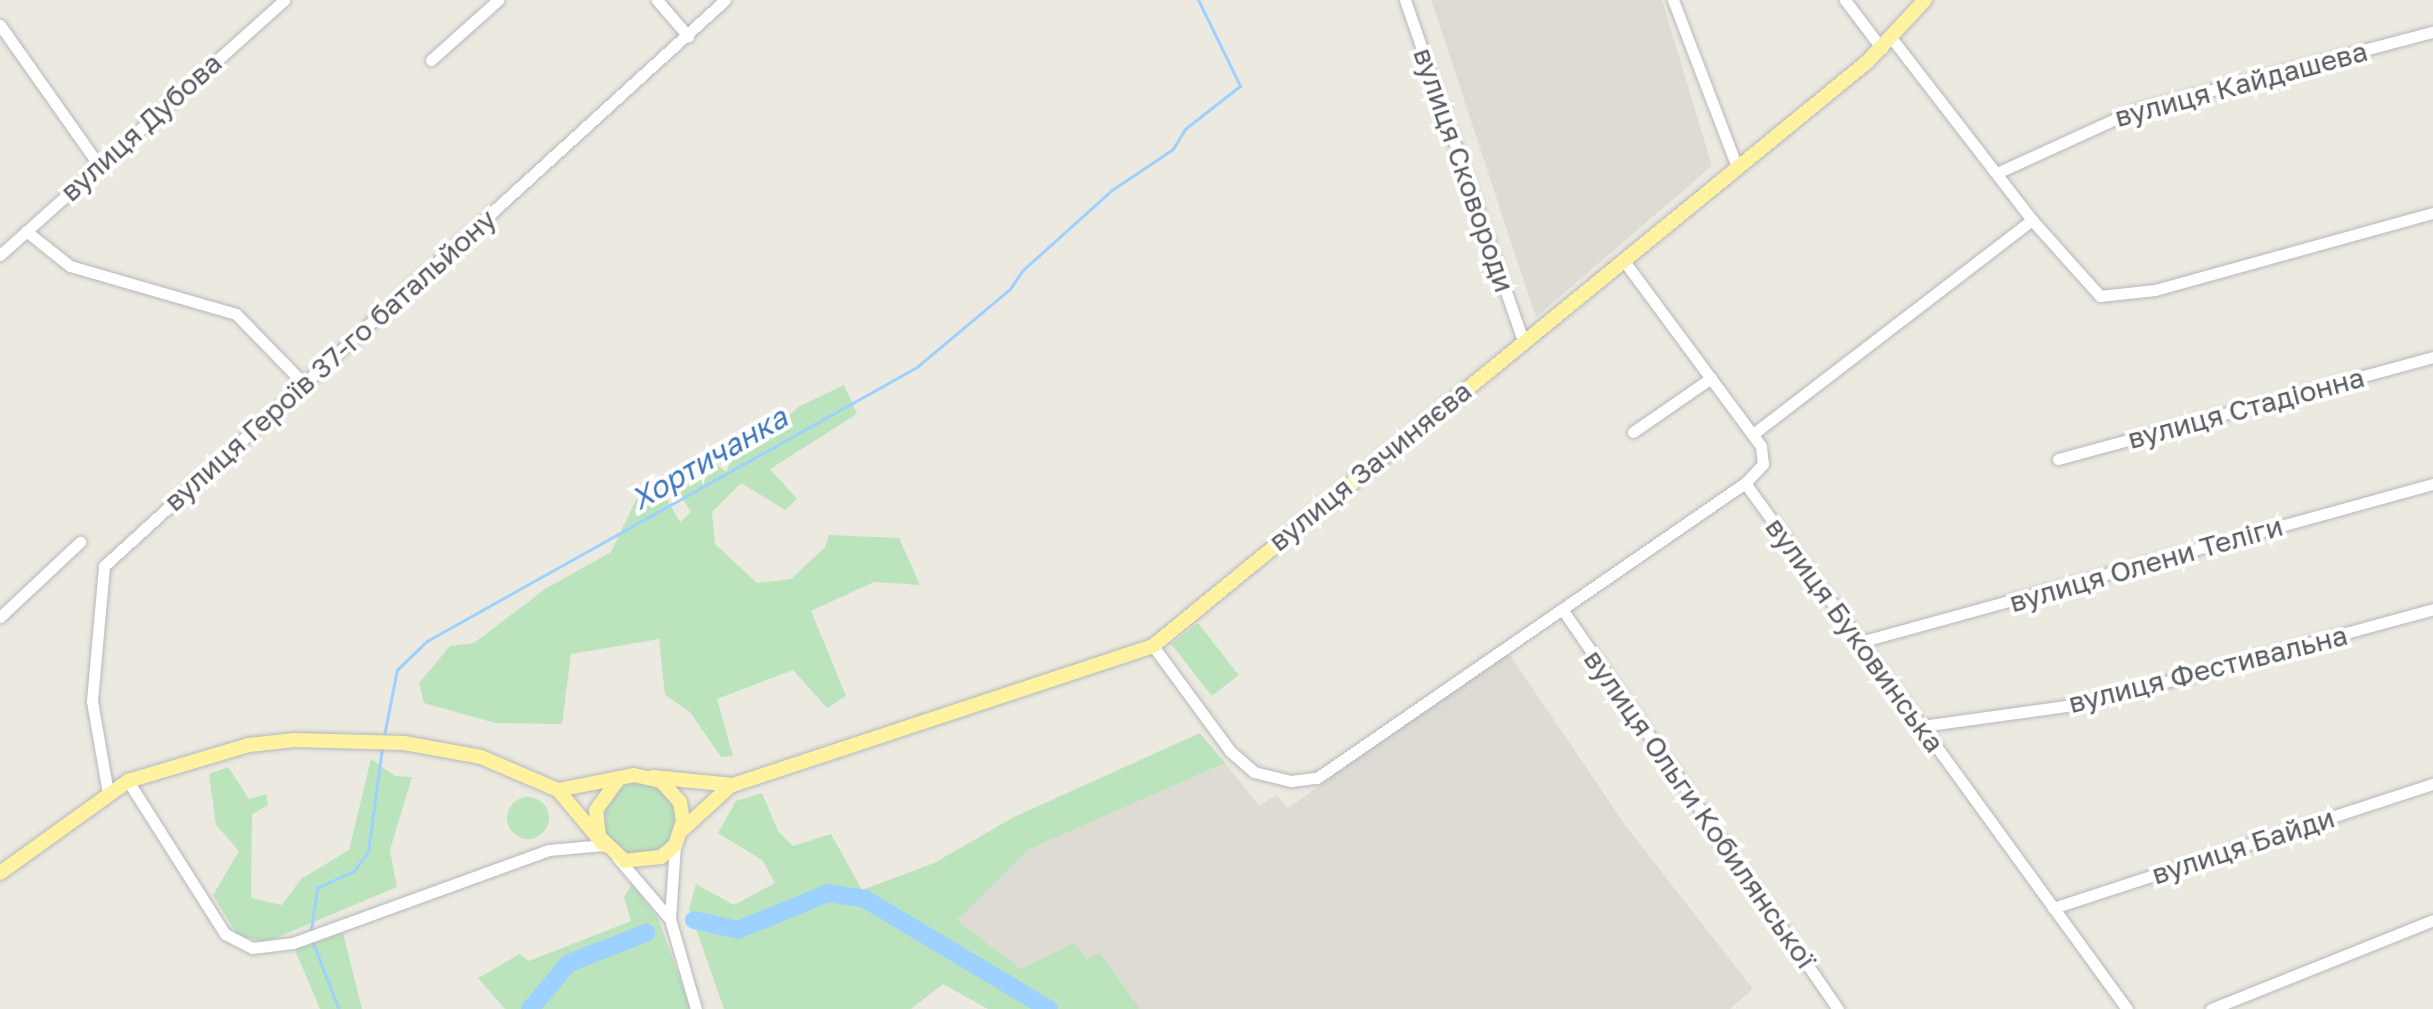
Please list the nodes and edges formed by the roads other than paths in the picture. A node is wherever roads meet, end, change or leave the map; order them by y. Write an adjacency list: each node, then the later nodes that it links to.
1 (284, 0): 14 (street, вулиця Дубова)
2 (498, 0): 13 (street)
3 (657, 0): 11 (street)
4 (725, 0): 11 (street, вулиця Героїв 37-го батальйону)
5 (1405, 0): 22 (street, вулиця Сковороди)
6 (1673, 0): 15 (street)
7 (1844, 0): 12 (street)
8 (1928, 1): 12 (main road, вулиця Зачиняєва)
9 (0, 25): 14 (street)
10 (2433, 32): 16 (street, вулиця Кайдашева)
11 (688, 36): 25 (street, вулиця Героїв 37-го батальйону)
12 (1888, 45): 15 (main road, вулиця Зачиняєва); 16 (street)
13 (431, 60)
14 (98, 164): 19 (street, вулиця Дубова)
15 (1737, 166): 21 (main road, вулиця Зачиняєва)
16 (1999, 172): 18 (street)
17 (2433, 213): 18 (street)
18 (2032, 220): 27 (street)
19 (26, 231): 20 (street, вулиця Дубова); 25 (street)
20 (0, 255)
21 (1624, 261): 22 (main road, вулиця Зачиняєва); 24 (street)
22 (1522, 340): 36 (main road, вулиця Зачиняєва)
23 (2433, 356): 28 (street, вулиця Стадіонна)
24 (1710, 378): 26 (street); 27 (street)
25 (305, 385): 44 (street, вулиця Героїв 37-го батальйону)
26 (1633, 432)
27 (1752, 434): 29 (street)
28 (2058, 460)
29 (1745, 483): 33 (street); 35 (street, вулиця Буковинська)
30 (2433, 484): 35 (street, вулиця Олени Теліги)
31 (80, 542): 34 (street)
32 (2433, 608): 37 (street, вулиця Фестивальна)
33 (1562, 609): 36 (street); 53 (street, вулиця Ольги Кобилянської)
34 (0, 617)
35 (1860, 642): 37 (street, вулиця Буковинська)
36 (1153, 646): 42 (main road, вулиця Зачиняєва)
37 (1922, 726): 50 (street, вулиця Буковинська)
38 (652, 777): 40 (main road); 42 (main road); 45 (main road)
39 (128, 781): 43 (main road); 44 (main road); 46 (street)
40 (617, 781): 43 (main road); 46 (main road)
41 (2433, 784): 50 (street, вулиця Байди)
42 (733, 785): 45 (main road)
43 (558, 790): 46 (main road)
44 (108, 793): 49 (main road)
45 (682, 830): 47 (main road)
46 (604, 845): 48 (main road)
47 (675, 845): 48 (main road); 51 (street)
48 (617, 857): 51 (street)
49 (0, 872)
50 (2052, 908): 55 (street, вулиця Буковинська)
51 (670, 919): 54 (street)
52 (2433, 920): 56 (street)
53 (1834, 1008)
54 (696, 1009)
55 (2127, 1009)
56 (2211, 1009)

